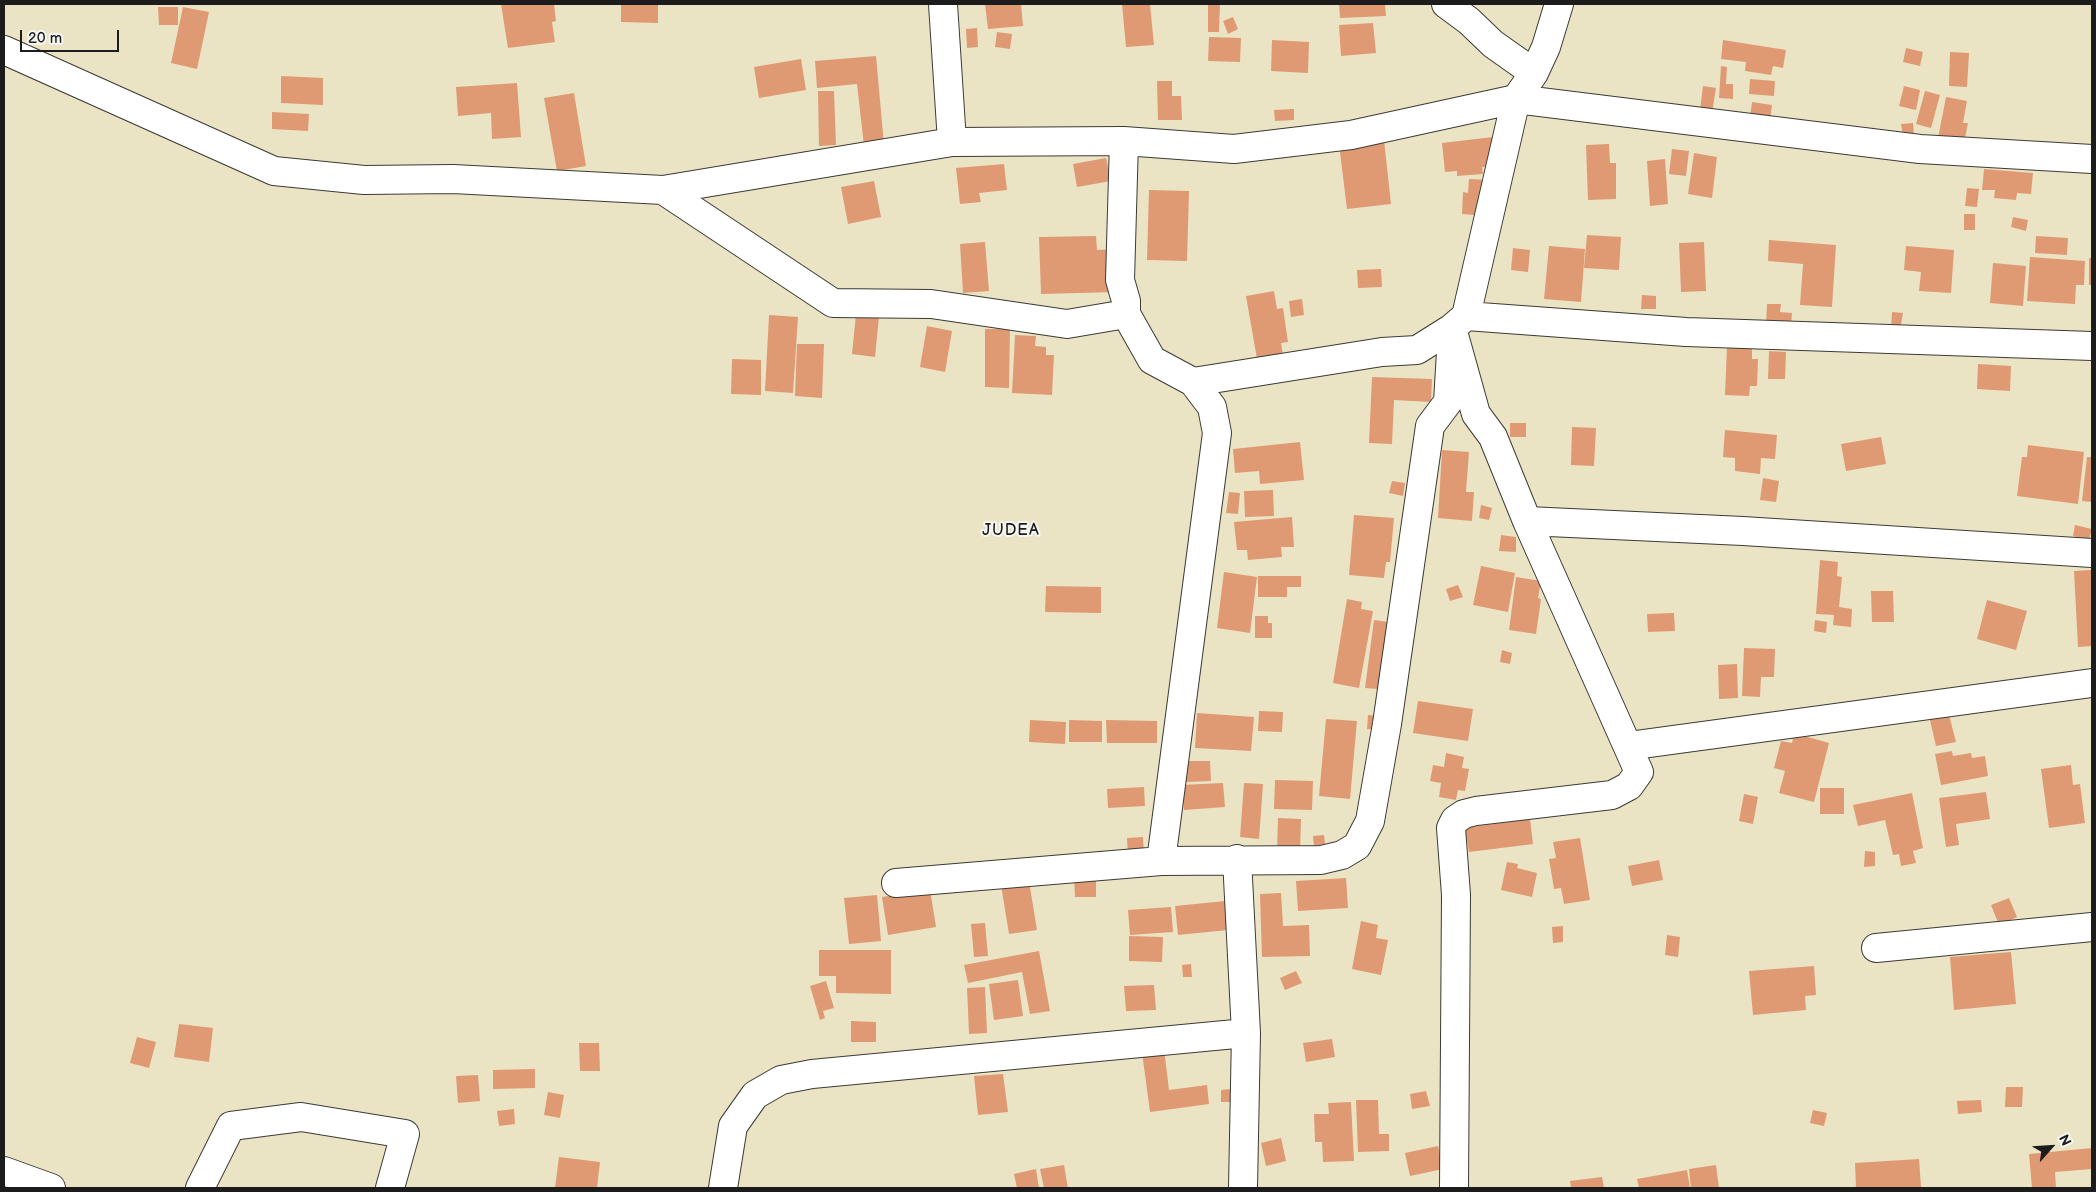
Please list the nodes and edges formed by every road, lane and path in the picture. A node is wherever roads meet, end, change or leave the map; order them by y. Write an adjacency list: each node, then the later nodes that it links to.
1 (943, 4): 8 (street)
2 (1446, 4): 5 (street)
3 (1558, 4): 5 (street)
4 (4, 50): 10 (street)
5 (1534, 73): 6 (street)
6 (1516, 99): 7 (street); 9 (street); 12 (street)
7 (1124, 141): 8 (street); 11 (street)
8 (952, 142): 10 (street)
9 (2092, 159)
10 (663, 190): 11 (street)
11 (1126, 314): 14 (street)
12 (1459, 322): 13 (street); 14 (street); 15 (street); 19 (street)
13 (2092, 346)
14 (1193, 382): 20 (street)
15 (1527, 521): 16 (street); 18 (street)
16 (2092, 553)
17 (2092, 683): 18 (street)
18 (1628, 746): 31 (street)
19 (1237, 860): 20 (street); 24 (street)
20 (1161, 861): 21 (street)
21 (896, 883)
22 (2092, 927): 23 (street)
23 (1876, 948)
24 (1246, 1033): 29 (street); 30 (street)
25 (4, 1170): 26 (street)
26 (51, 1188)
27 (200, 1188): 28 (street)
28 (390, 1188)
29 (723, 1188)
30 (1243, 1188)
31 (1454, 1188)

